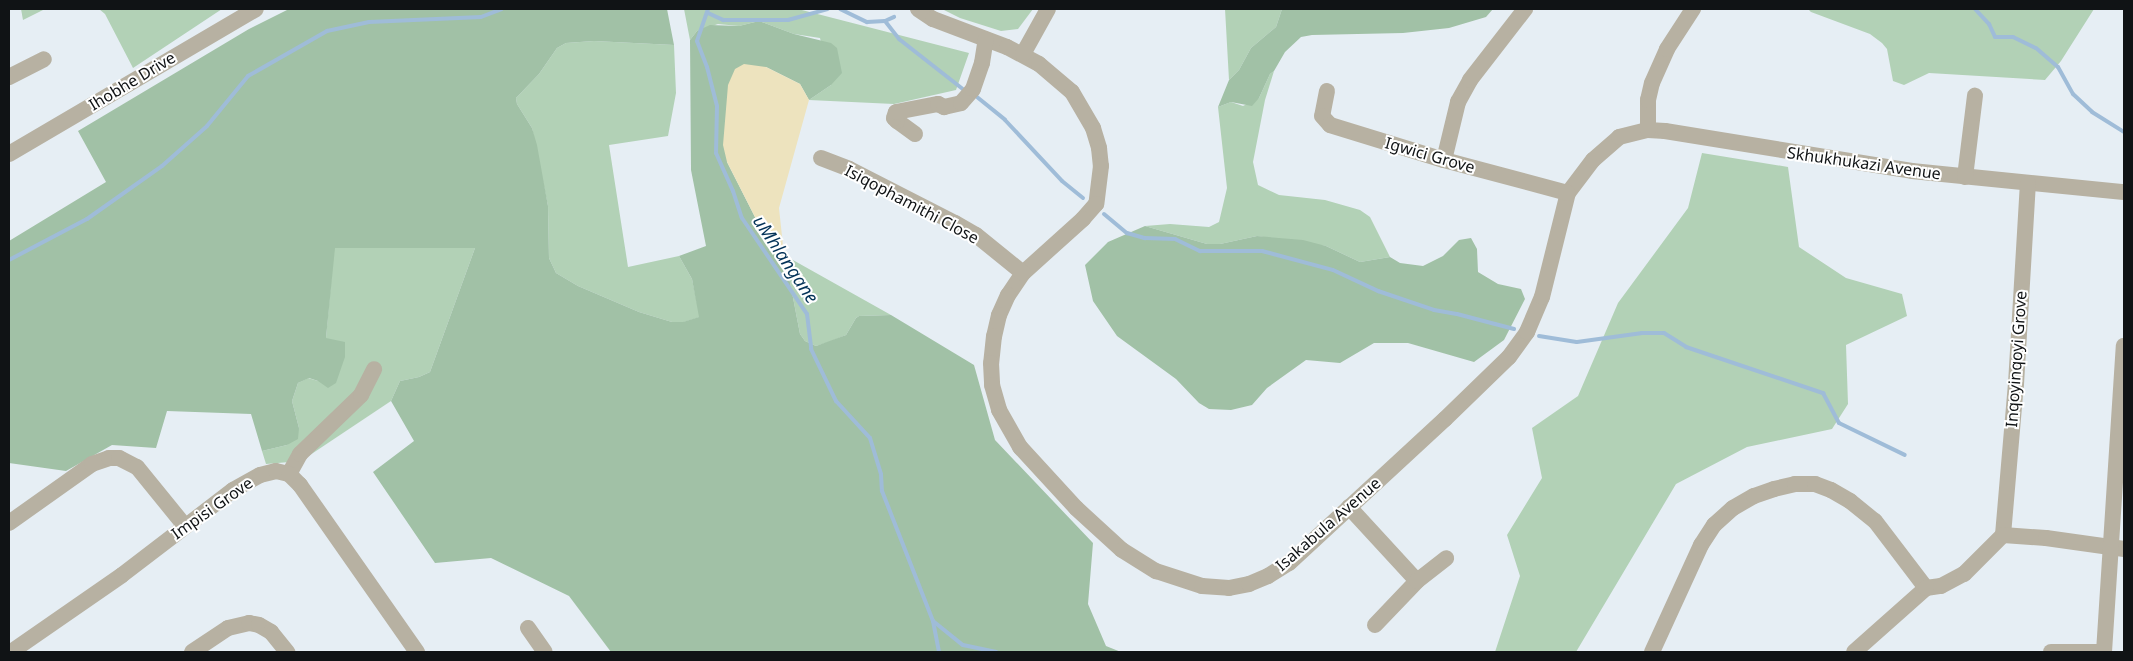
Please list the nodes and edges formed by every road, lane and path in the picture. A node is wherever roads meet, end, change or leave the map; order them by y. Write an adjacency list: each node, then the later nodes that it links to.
1 (252, 9): 15 (street, Ihobhe Drive)
2 (918, 9): 6 (street, Isakabula Avenue)
3 (1048, 9): 7 (street)
4 (1525, 9): 17 (street)
5 (1693, 9): 12 (street)
6 (986, 39): 7 (street, Isakabula Avenue); 13 (street)
7 (1023, 54): 22 (street, Isakabula Avenue)
8 (44, 58): 9 (street)
9 (9, 77)
10 (1327, 91): 17 (street, Igwici Grove)
11 (1975, 96): 18 (street)
12 (1648, 130): 14 (street, Skhukhukazi Avenue); 18 (street, Skhukhukazi Avenue)
13 (915, 134)
14 (1610, 147): 21 (street, Isakabula Avenue)
15 (9, 154)
16 (821, 158): 22 (street, Isiqophamithi Close)
17 (1444, 160): 21 (street, Igwici Grove)
18 (1965, 177): 19 (street, Skhukhukazi Avenue)
19 (2028, 183): 20 (street, Skhukhukazi Avenue); 29 (street, Inqoyinqoyi Grove)
20 (2124, 192)
21 (1568, 193): 26 (street, Isakabula Avenue)
22 (1023, 273): 26 (street, Isakabula Avenue)
23 (2124, 346): 30 (street)
24 (374, 369): 25 (street)
25 (289, 474): 28 (street, Impisi Grove); 39 (street)
26 (1349, 506): 32 (street)
27 (9, 523): 28 (street)
28 (185, 526): 36 (street, Impisi Grove)
29 (2003, 535): 30 (street); 33 (street)
30 (2118, 549): 44 (street)
31 (1446, 558): 32 (street)
32 (1417, 580): 34 (street)
33 (1926, 588): 41 (street); 42 (street)
34 (1375, 625)
35 (528, 628): 40 (street)
36 (11, 652)
37 (192, 652): 38 (street)
38 (287, 652)
39 (417, 652)
40 (545, 652)
41 (1652, 652)
42 (1854, 652)
43 (2052, 652): 44 (street)
44 (2104, 652)

